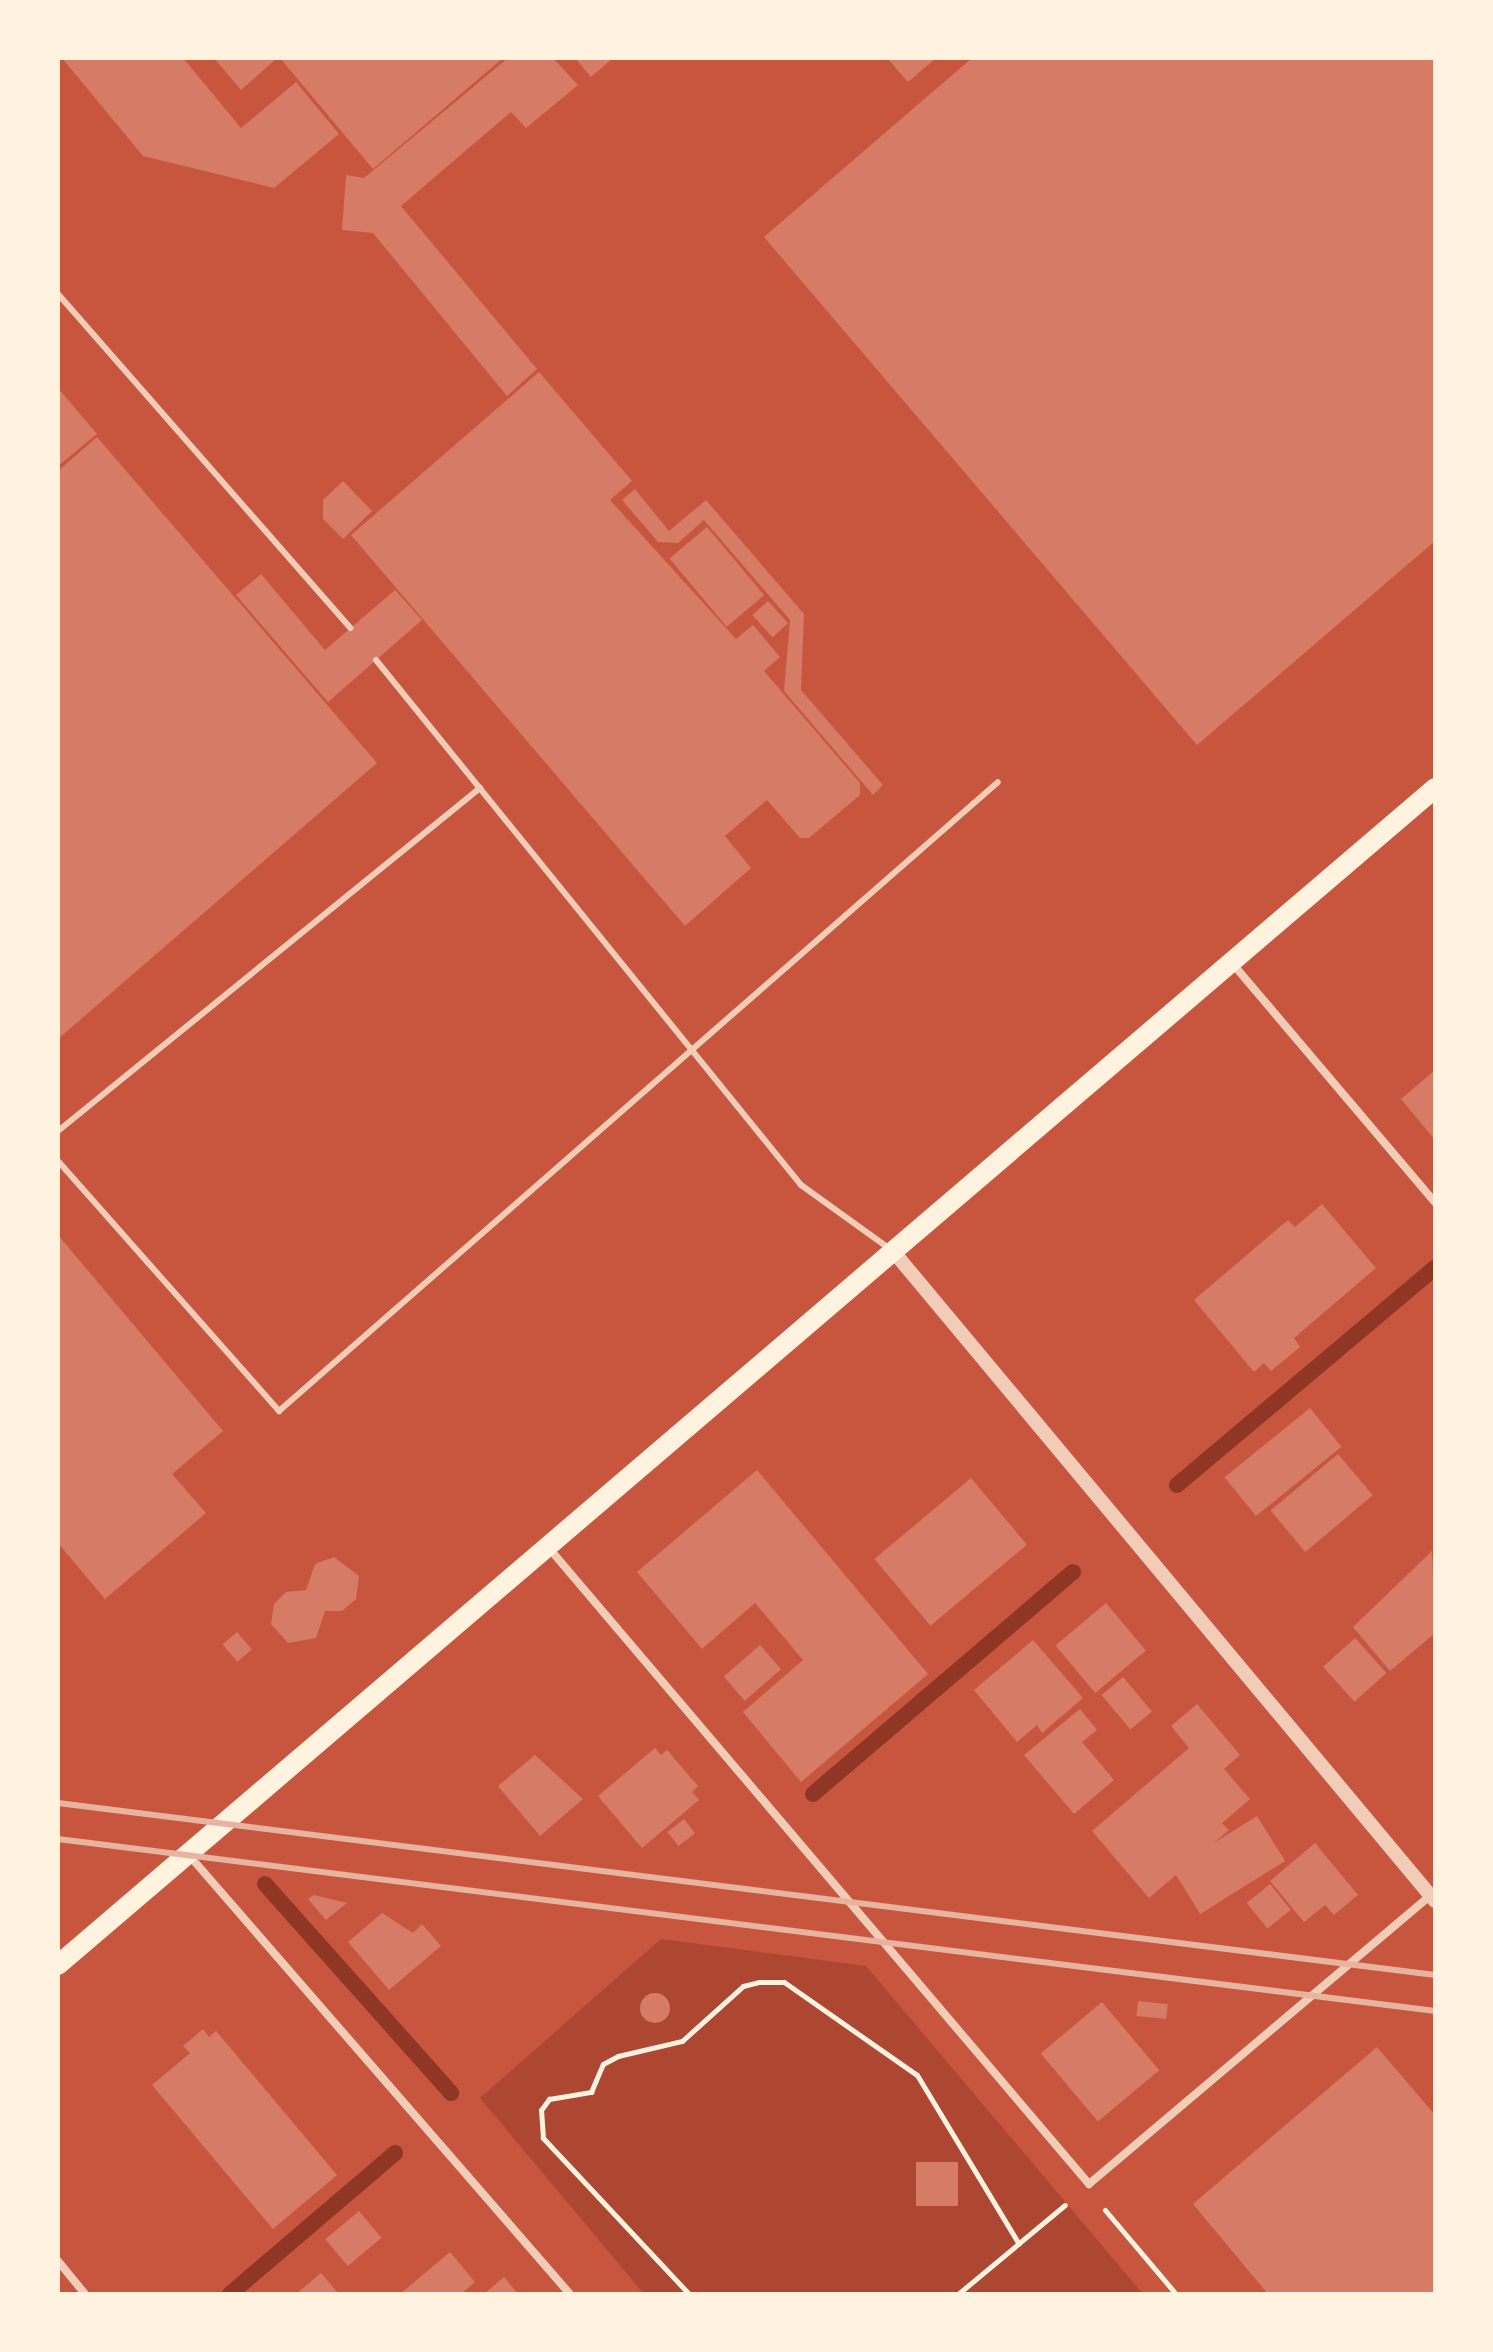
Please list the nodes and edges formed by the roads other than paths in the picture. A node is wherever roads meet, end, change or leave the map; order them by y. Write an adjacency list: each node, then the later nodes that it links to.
1 (58, 294): 2 (lane)
2 (350, 628)
3 (376, 660): 5 (lane)
4 (998, 782): 8 (lane)
5 (480, 788): 8 (lane); 9 (lane)
6 (1435, 788): 7 (main road)
7 (1231, 962): 11 (street); 12 (main road)
8 (693, 1050): 10 (lane); 12 (lane)
9 (58, 1131)
10 (58, 1161)
11 (1435, 1202)
12 (893, 1251): 13 (main road); 15 (street)
13 (547, 1547): 14 (main road); 15 (street)
14 (188, 1854): 16 (main road); 19 (street)
15 (1433, 1896)
16 (58, 1965)
17 (58, 2261): 18 (street)
18 (85, 2294)
19 (570, 2294)

